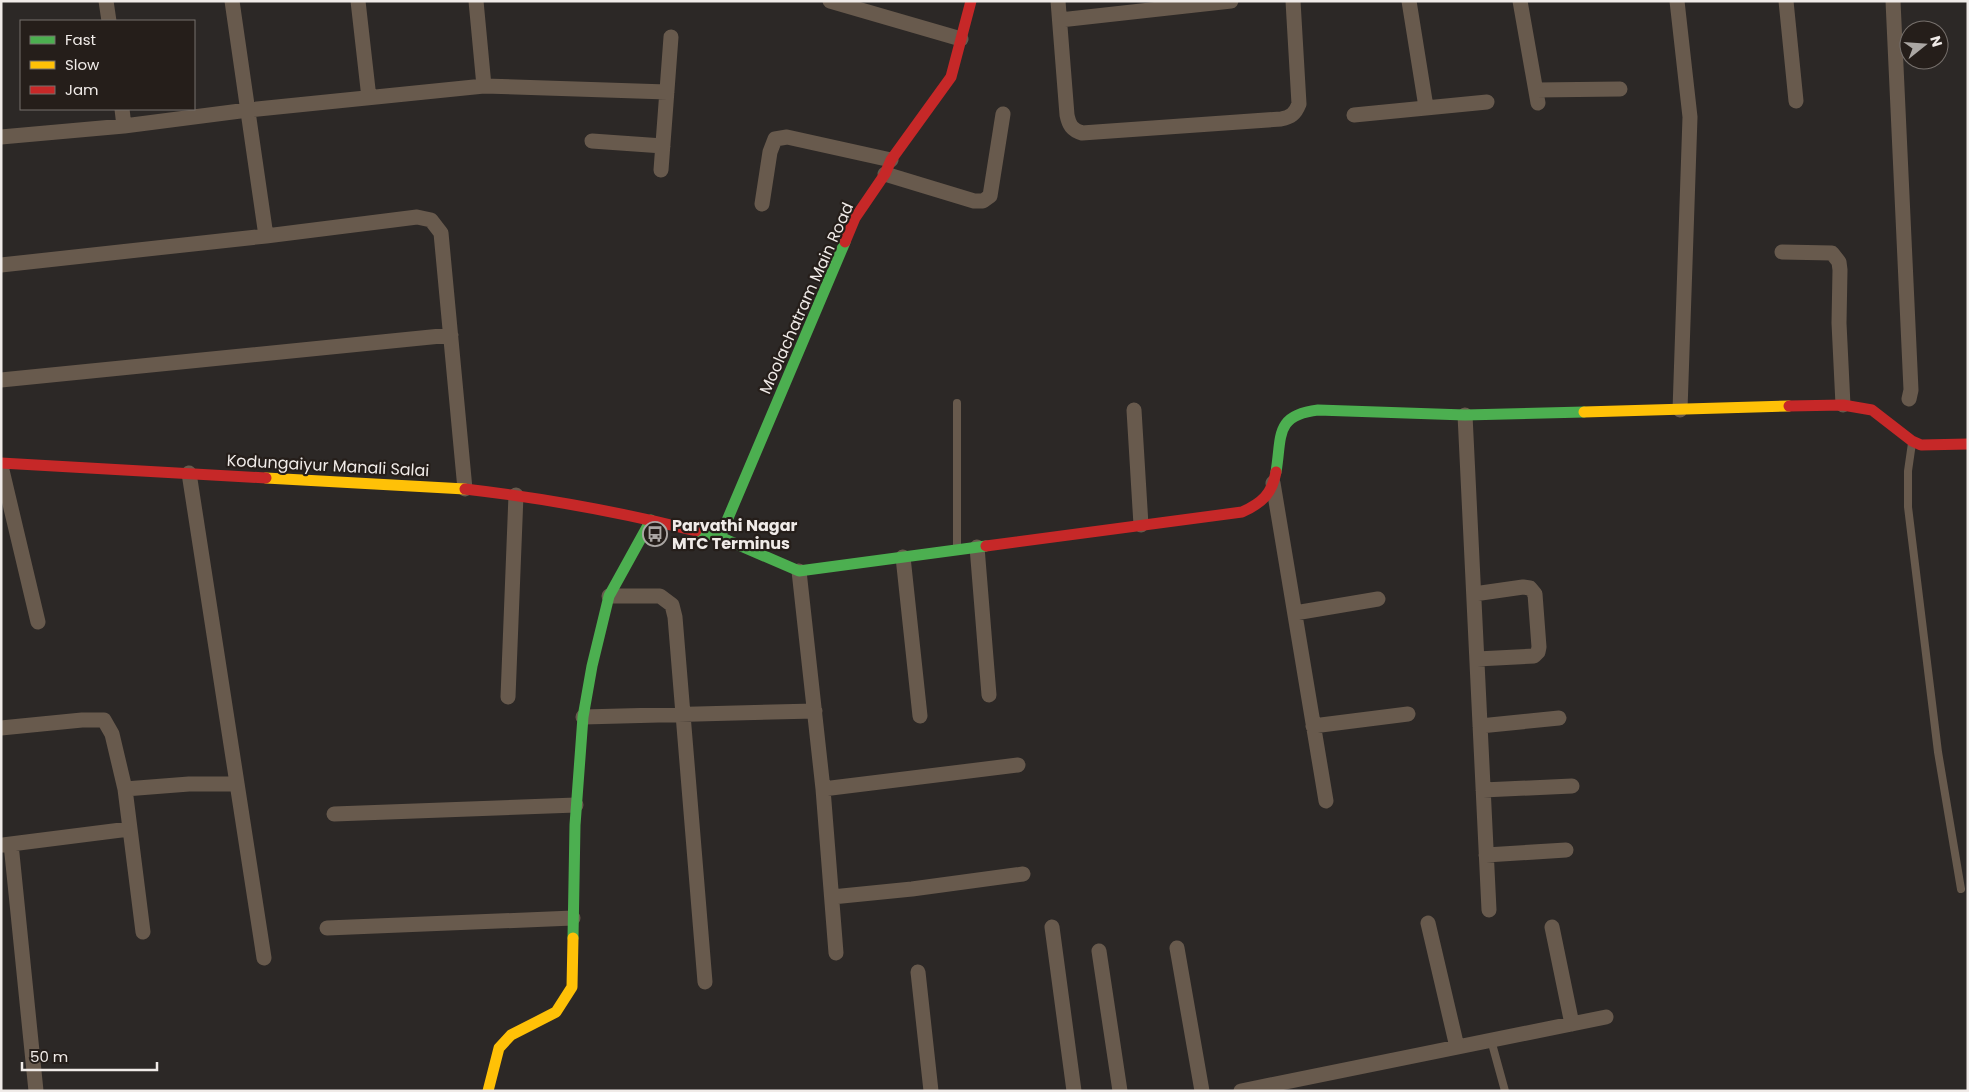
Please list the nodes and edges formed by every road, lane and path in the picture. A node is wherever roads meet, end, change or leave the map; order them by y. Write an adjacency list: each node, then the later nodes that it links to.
1 (106, 1): 15 (street)
2 (232, 1): 27 (street)
3 (358, 1): 22 (street)
4 (476, 1): 19 (street)
5 (830, 1): 18 (street)
6 (972, 1): 18 (street, Moolachatram Main Road)
7 (1058, 1): 16 (street)
8 (1231, 1): 16 (street)
9 (1292, 1): 16 (street)
10 (1409, 1): 25 (street)
11 (1520, 1): 20 (street)
12 (1677, 1): 46 (street)
13 (1786, 1): 23 (street)
14 (1893, 1): 42 (street)
15 (109, 20)
16 (1060, 20)
17 (671, 37): 21 (street)
18 (961, 39): 34 (street, Moolachatram Main Road)
19 (484, 86): 21 (street); 22 (street)
20 (1620, 89)
21 (667, 92): 33 (street)
22 (369, 98): 27 (street)
23 (1796, 101)
24 (1487, 102): 25 (street)
25 (1426, 107): 29 (street)
26 (122, 110): 30 (street)
27 (248, 110): 30 (street); 37 (street)
28 (1003, 114): 34 (street)
29 (1354, 115)
30 (124, 126): 31 (street)
31 (1, 137)
32 (592, 141): 33 (street)
33 (663, 146): 35 (street)
34 (888, 167): 36 (street); 57 (street, Moolachatram Main Road)
35 (661, 170)
36 (762, 204)
37 (266, 236): 39 (street); 40 (street)
38 (1782, 252): 44 (street)
39 (1, 265)
40 (451, 335): 41 (street); 53 (street)
41 (1, 380)
42 (1909, 399)
43 (957, 404): 59 (lane)
44 (1843, 404): 46 (street); 48 (street)
45 (1134, 410): 56 (street)
46 (1680, 410): 47 (street)
47 (1465, 415): 52 (street); 62 (street)
48 (1912, 441): 49 (street); 93 (lane)
49 (1968, 444)
50 (1, 464): 51 (street, Kodungaiyur Manali Salai); 66 (street)
51 (189, 473): 53 (street, Kodungaiyur Manali Salai); 80 (street)
52 (1274, 484): 56 (street); 65 (street)
53 (465, 489): 54 (street, Kodungaiyur Manali Salai)
54 (516, 495): 55 (street, Kodungaiyur Manali Salai); 69 (street)
55 (651, 520): 57 (street, Kodungaiyur Manali Salai); 63 (street)
56 (1141, 525): 58 (street)
57 (720, 537): 61 (street, Kodungaiyur Manali Salai)
58 (977, 547): 59 (street); 68 (street)
59 (957, 550): 60 (street)
60 (903, 557): 61 (street); 73 (street)
61 (798, 571): 70 (street)
62 (1474, 594): 67 (street); 67 (street)
63 (609, 596): 71 (street); 74 (street)
64 (1378, 599): 65 (street)
65 (1295, 613): 76 (street)
66 (38, 622)
67 (1477, 659): 77 (street)
68 (989, 695)
69 (508, 697)
70 (815, 711): 71 (street); 83 (street)
71 (684, 714): 74 (street); 107 (street)
72 (1408, 714): 76 (street)
73 (920, 716)
74 (583, 717): 86 (street)
75 (1559, 718): 77 (street)
76 (1313, 726): 85 (street)
77 (1480, 726): 84 (street)
78 (1, 728): 82 (street)
79 (1018, 765): 83 (street)
80 (237, 784): 82 (street); 105 (street)
81 (1572, 786): 84 (street)
82 (125, 789): 88 (street)
83 (823, 789): 94 (street)
84 (1483, 790): 91 (street)
85 (1326, 801)
86 (576, 805): 87 (street); 96 (street)
87 (334, 814)
88 (129, 830): 89 (street); 101 (street)
89 (6, 845): 112 (street)
90 (1566, 850): 91 (street)
91 (1486, 855): 95 (street)
92 (1023, 874): 94 (street)
93 (1961, 889)
94 (832, 897): 104 (street)
95 (1489, 910)
96 (573, 918): 99 (street); 113 (street)
97 (1428, 923): 111 (street)
98 (1552, 927): 109 (street)
99 (327, 928)
100 (1052, 928): 115 (street)
101 (143, 932)
102 (1177, 948): 117 (street)
103 (1099, 951): 116 (street)
104 (836, 953)
105 (264, 958)
106 (918, 972): 114 (street)
107 (705, 982)
108 (1606, 1016): 109 (street)
109 (1572, 1024): 110 (street)
110 (1491, 1040): 111 (street); 119 (lane)
111 (1458, 1047): 118 (street)
112 (36, 1091)
113 (488, 1091)
114 (932, 1091)
115 (1074, 1091)
116 (1120, 1091)
117 (1202, 1091)
118 (1241, 1091)
119 (1505, 1091)

